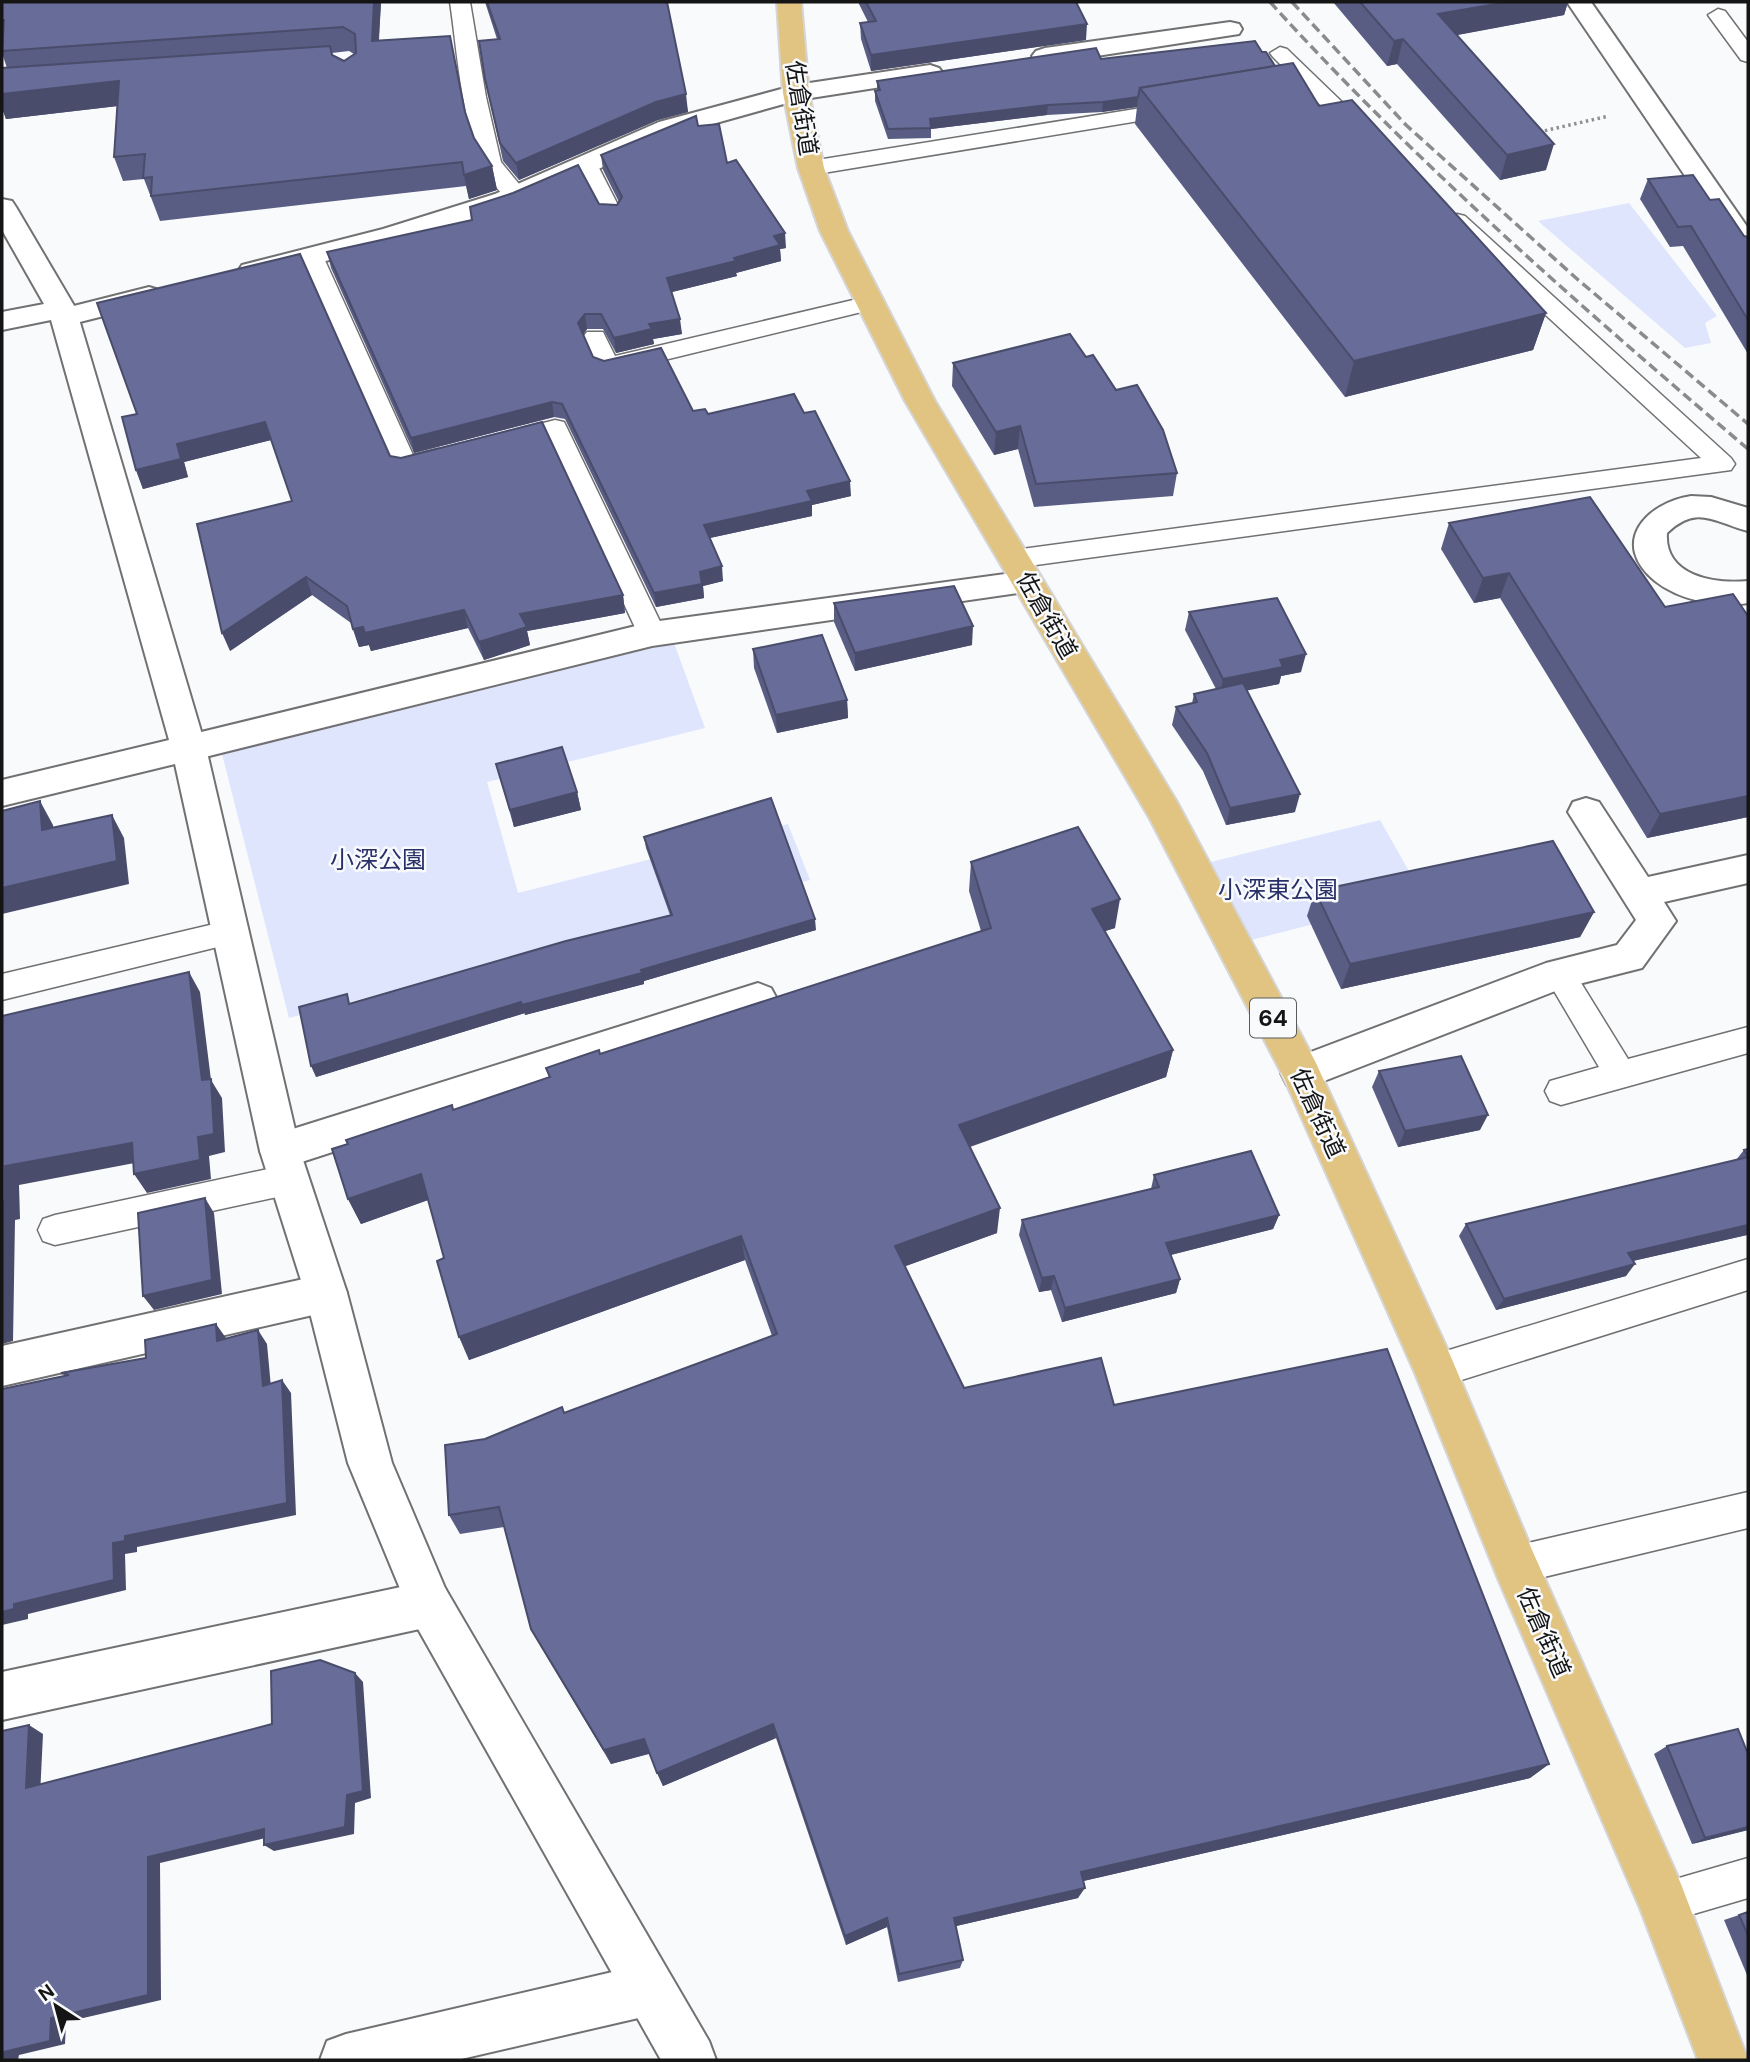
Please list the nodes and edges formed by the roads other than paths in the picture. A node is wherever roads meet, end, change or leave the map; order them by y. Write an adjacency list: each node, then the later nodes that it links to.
1 (460, 2): 15 (lane)
2 (789, 2): 10 (main road, 佐倉街道 / 64)
3 (1579, 2): 19 (street)
4 (1718, 15): 7 (lane)
5 (1230, 29): 8 (street)
6 (1280, 53): 12 (lane)
7 (1748, 56)
8 (1027, 59)
9 (959, 69): 10 (street)
10 (796, 93): 13 (street); 14 (main road, 佐倉街道 / 64)
11 (1198, 104): 14 (lane)
12 (1374, 145)
13 (586, 164): 15 (street); 18 (lane)
14 (811, 168): 23 (main road, 佐倉街道 / 64)
15 (517, 195): 20 (street)
16 (2, 207): 24 (street)
17 (1443, 208): 28 (lane)
18 (611, 213)
19 (1748, 248)
20 (312, 256): 21 (street); 30 (lane)
21 (221, 278)
22 (169, 291): 24 (street)
23 (870, 303): 26 (lane); 28 (main road, 佐倉街道 / 64)
24 (63, 313): 25 (street); 31 (street)
25 (2, 321)
26 (595, 337)
27 (1748, 520): 29 (street)
28 (1021, 570): 30 (street); 41 (main road, 佐倉街道 / 64)
29 (1748, 592)
30 (652, 634): 31 (street)
31 (189, 748): 32 (street); 36 (street)
32 (2, 793)
33 (1586, 812): 35 (street)
34 (1748, 869): 35 (street)
35 (1639, 893): 37 (street)
36 (231, 932): 38 (lane); 44 (street)
37 (1559, 974): 41 (street); 42 (lane)
38 (2, 987)
39 (758, 999): 44 (street)
40 (1748, 1040): 42 (lane)
41 (1301, 1073): 49 (main road, 佐倉街道 / 64)
42 (1621, 1075): 43 (lane)
43 (1561, 1091)
44 (286, 1165): 45 (lane); 47 (street)
45 (55, 1230)
46 (1748, 1274): 49 (lane)
47 (326, 1293): 48 (street); 52 (street)
48 (2, 1366)
49 (1436, 1371): 51 (main road, 佐倉街道 / 64)
50 (1748, 1510): 51 (lane)
51 (1515, 1565): 55 (main road, 佐倉街道 / 64)
52 (429, 1604): 53 (street); 56 (street)
53 (2, 1696)
54 (1748, 1878): 55 (lane)
55 (1663, 1902): 59 (main road, 佐倉街道 / 64)
56 (647, 1990): 57 (street); 58 (street)
57 (346, 2060)
58 (690, 2060)
59 (1724, 2060)

